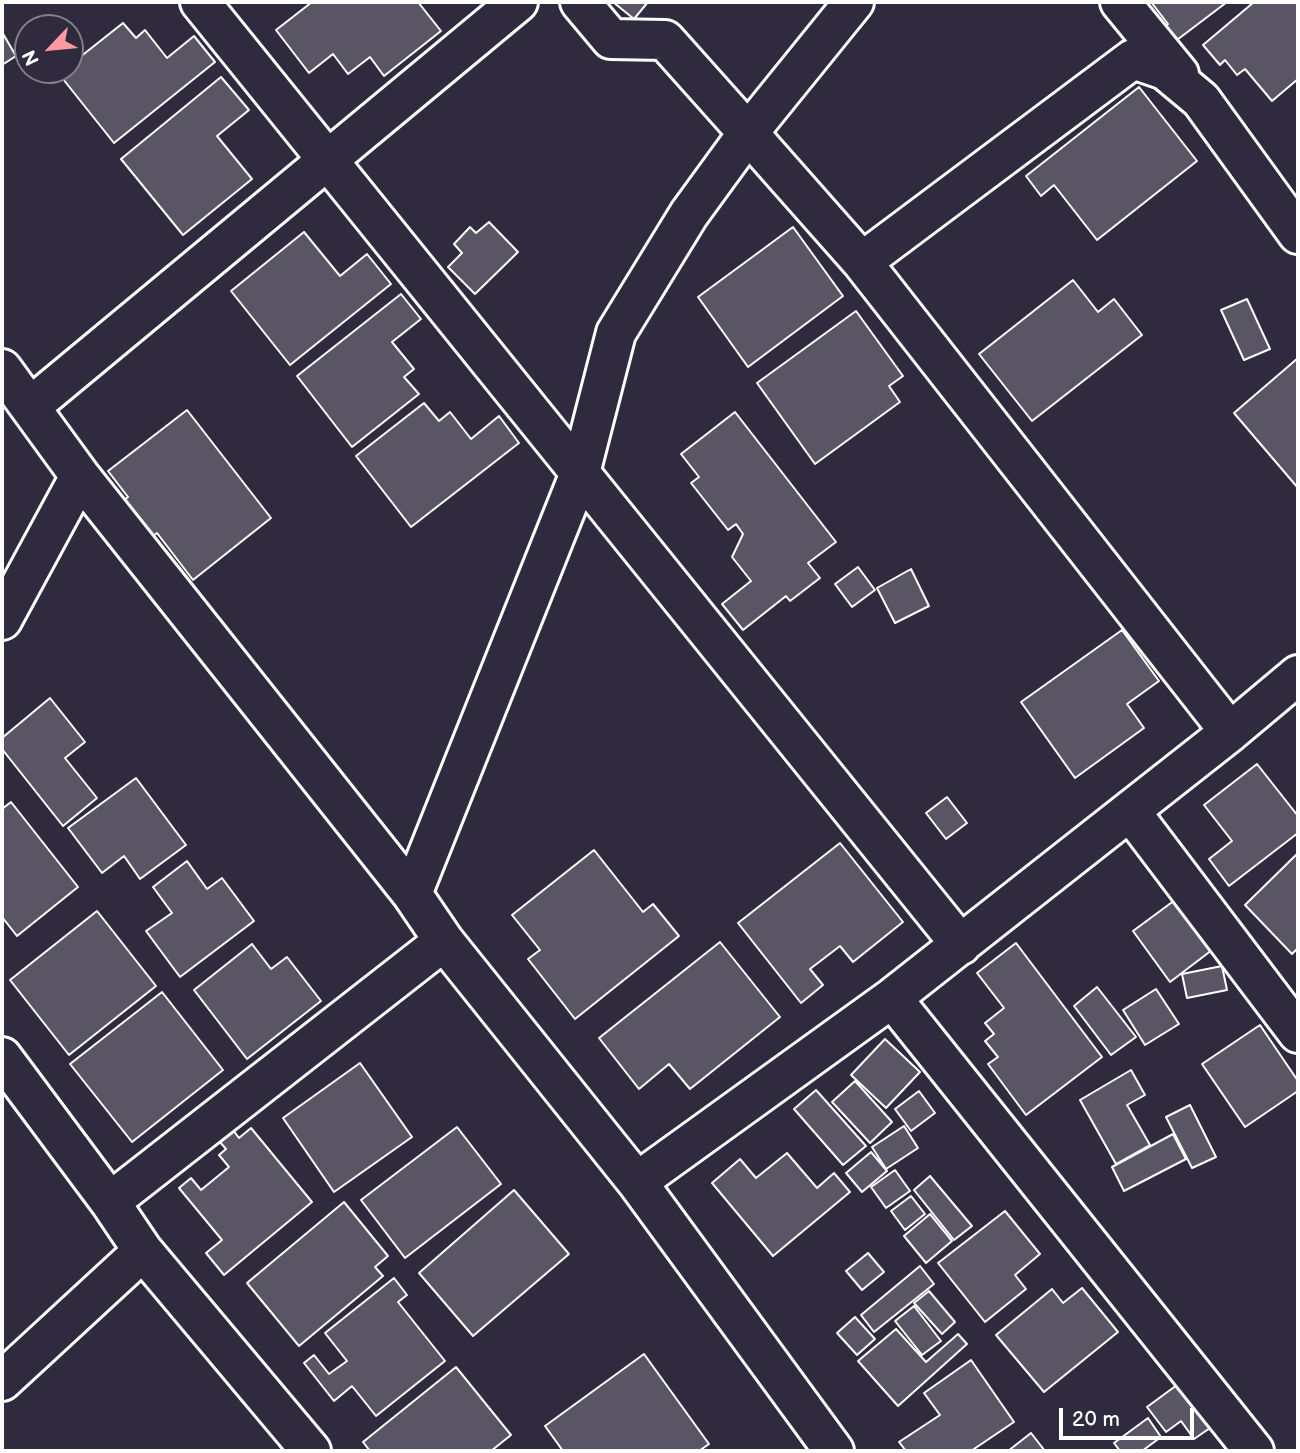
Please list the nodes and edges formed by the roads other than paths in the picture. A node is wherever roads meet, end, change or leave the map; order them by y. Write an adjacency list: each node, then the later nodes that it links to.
1 (200, 2): 8 (street)
2 (518, 2): 8 (street)
3 (580, 2): 7 (street)
4 (854, 2): 7 (street)
5 (1120, 2): 6 (street)
6 (1201, 100): 9 (street); 10 (street)
7 (748, 133): 10 (street); 13 (street)
8 (328, 160): 12 (street); 13 (street)
9 (1298, 234)
10 (862, 262): 17 (street)
11 (2, 369): 12 (street)
12 (30, 407): 14 (street)
13 (580, 473): 19 (street); 21 (street)
14 (79, 477): 15 (street); 19 (street)
15 (2, 620)
16 (1298, 675): 17 (street)
17 (1230, 732): 18 (street)
18 (1130, 811): 21 (street); 23 (street)
19 (412, 894): 20 (street)
20 (444, 941): 25 (street); 26 (street)
21 (961, 945): 22 (street)
22 (892, 998): 25 (street); 31 (street)
23 (1298, 1033)
24 (2, 1057): 26 (street)
25 (638, 1182): 30 (street)
26 (110, 1202): 27 (street)
27 (143, 1251): 28 (street); 29 (street)
28 (2, 1381)
29 (311, 1451)
30 (834, 1451)
31 (1254, 1451)

